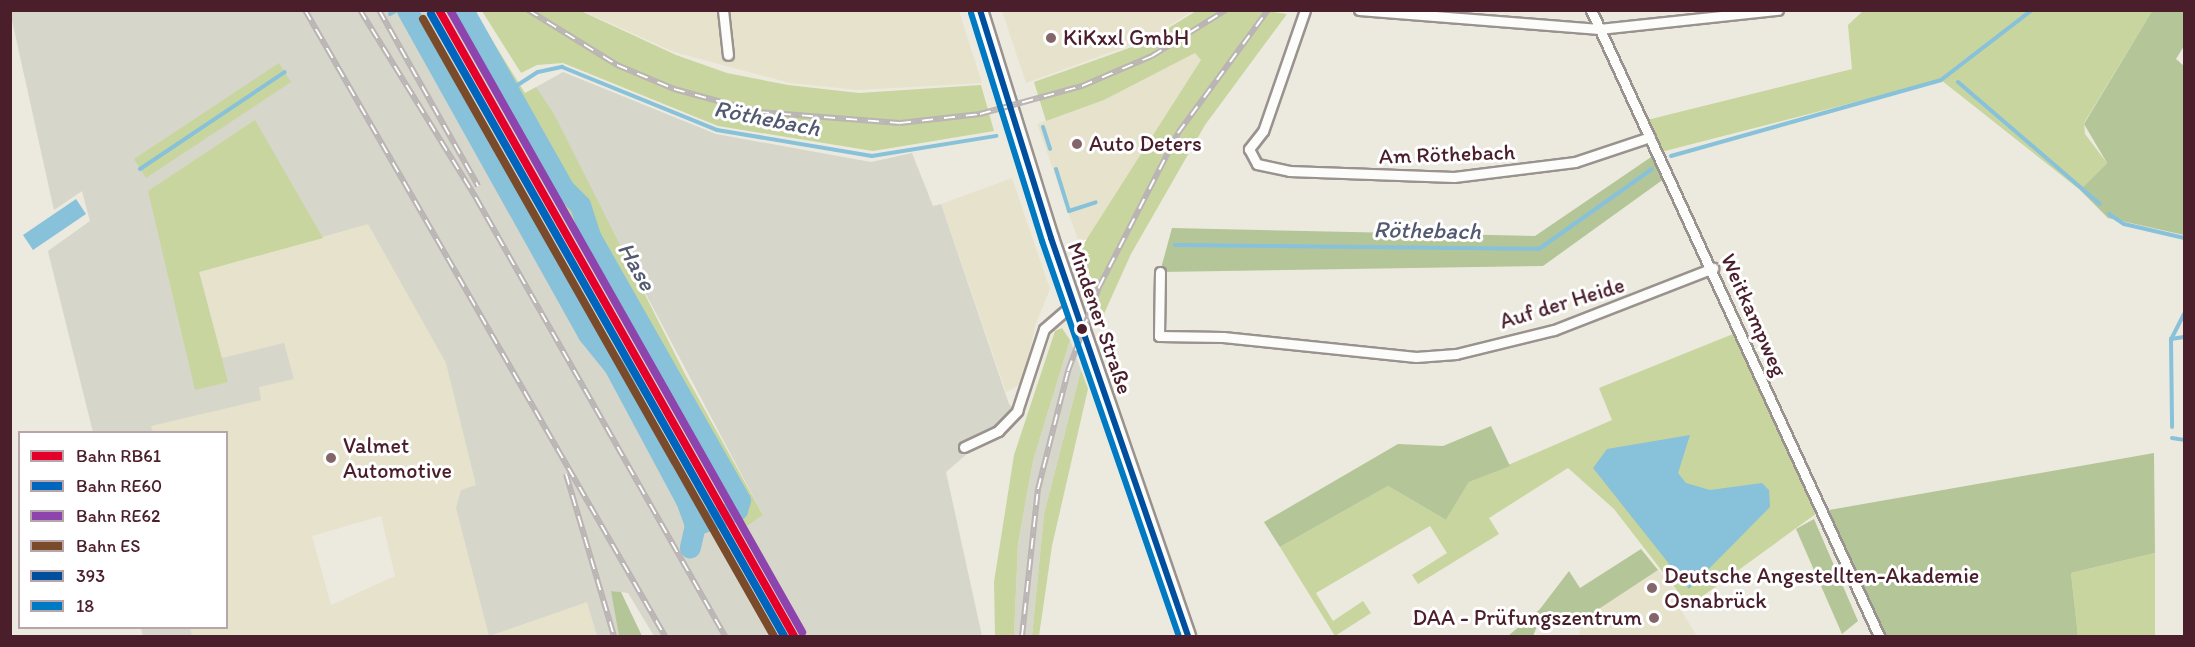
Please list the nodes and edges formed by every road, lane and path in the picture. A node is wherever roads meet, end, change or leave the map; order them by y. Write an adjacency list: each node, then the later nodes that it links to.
1 (723, 10): 8 (street)
2 (980, 10): 12 (main road, Mindener Straße)
3 (1305, 10): 9 (street, Am Röthebach)
4 (1359, 10): 7 (street)
5 (1591, 10): 7 (street, Weitkampweg)
6 (1778, 10): 7 (street)
7 (1599, 29): 9 (street, Weitkampweg)
8 (728, 55)
9 (1650, 137): 10 (street, Weitkampweg)
10 (1713, 268): 11 (street, Auf der Heide); 15 (street, Weitkampweg)
11 (1160, 272)
12 (1073, 304): 13 (street); 14 (main road, Mindener Straße)
13 (964, 447)
14 (1188, 636)
15 (1880, 636)

